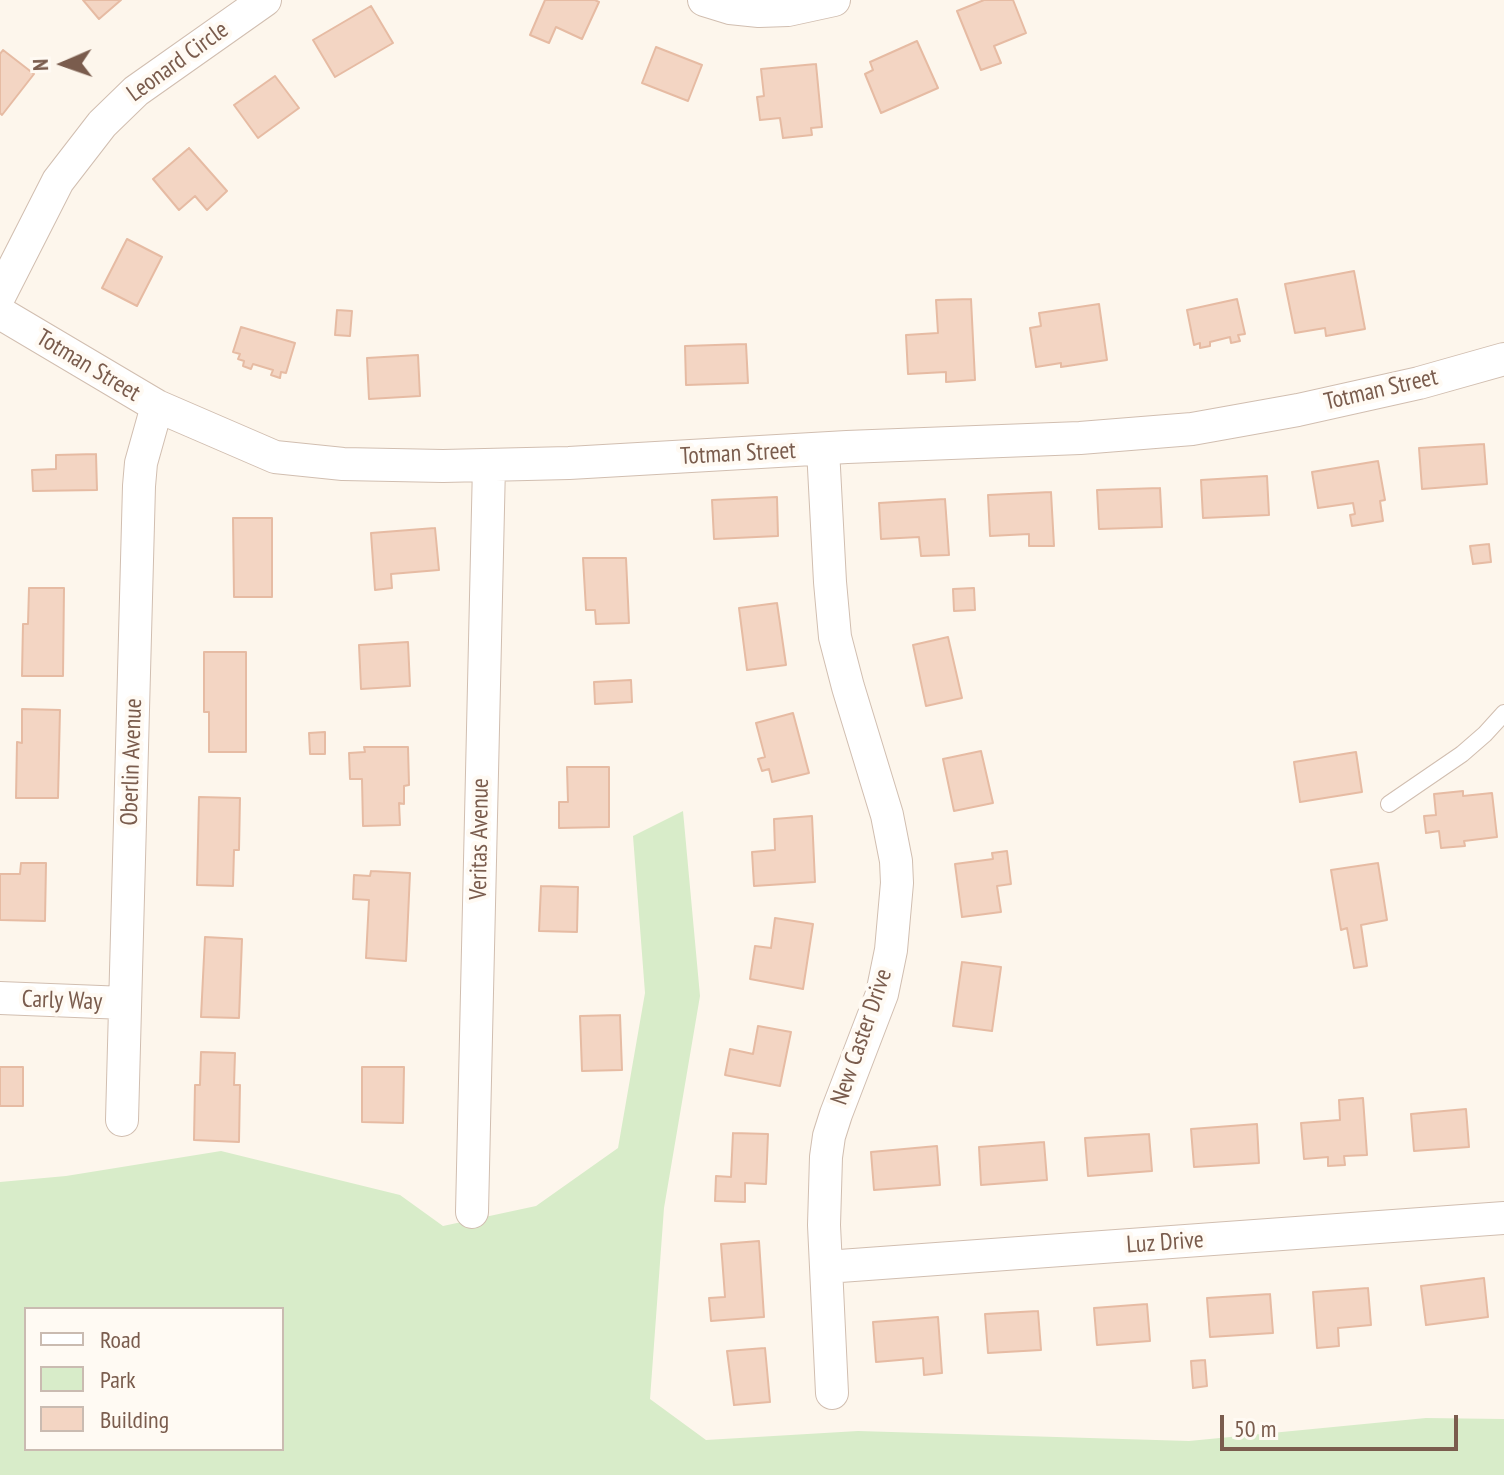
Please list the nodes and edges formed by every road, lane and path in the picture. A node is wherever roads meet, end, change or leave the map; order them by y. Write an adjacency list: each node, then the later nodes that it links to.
1 (265, 0): 4 (street, Leonard Circle)
2 (704, 0): 3 (street)
3 (834, 0)
4 (0, 295)
5 (0, 313): 7 (street, Totman Street)
6 (1504, 359): 8 (street, Totman Street)
7 (157, 406): 9 (street, Totman Street); 13 (street, Oberlin Avenue)
8 (823, 449): 9 (street, Totman Street); 17 (street, New Caster Drive)
9 (489, 465): 15 (street, Veritas Avenue)
10 (1504, 713): 11 (lane)
11 (1389, 804)
12 (0, 998): 13 (street, Carly Way)
13 (125, 1003): 14 (street, Oberlin Avenue)
14 (122, 1120)
15 (472, 1212)
16 (1504, 1218): 17 (street, Luz Drive)
17 (826, 1267): 18 (street, New Caster Drive)
18 (832, 1393)

